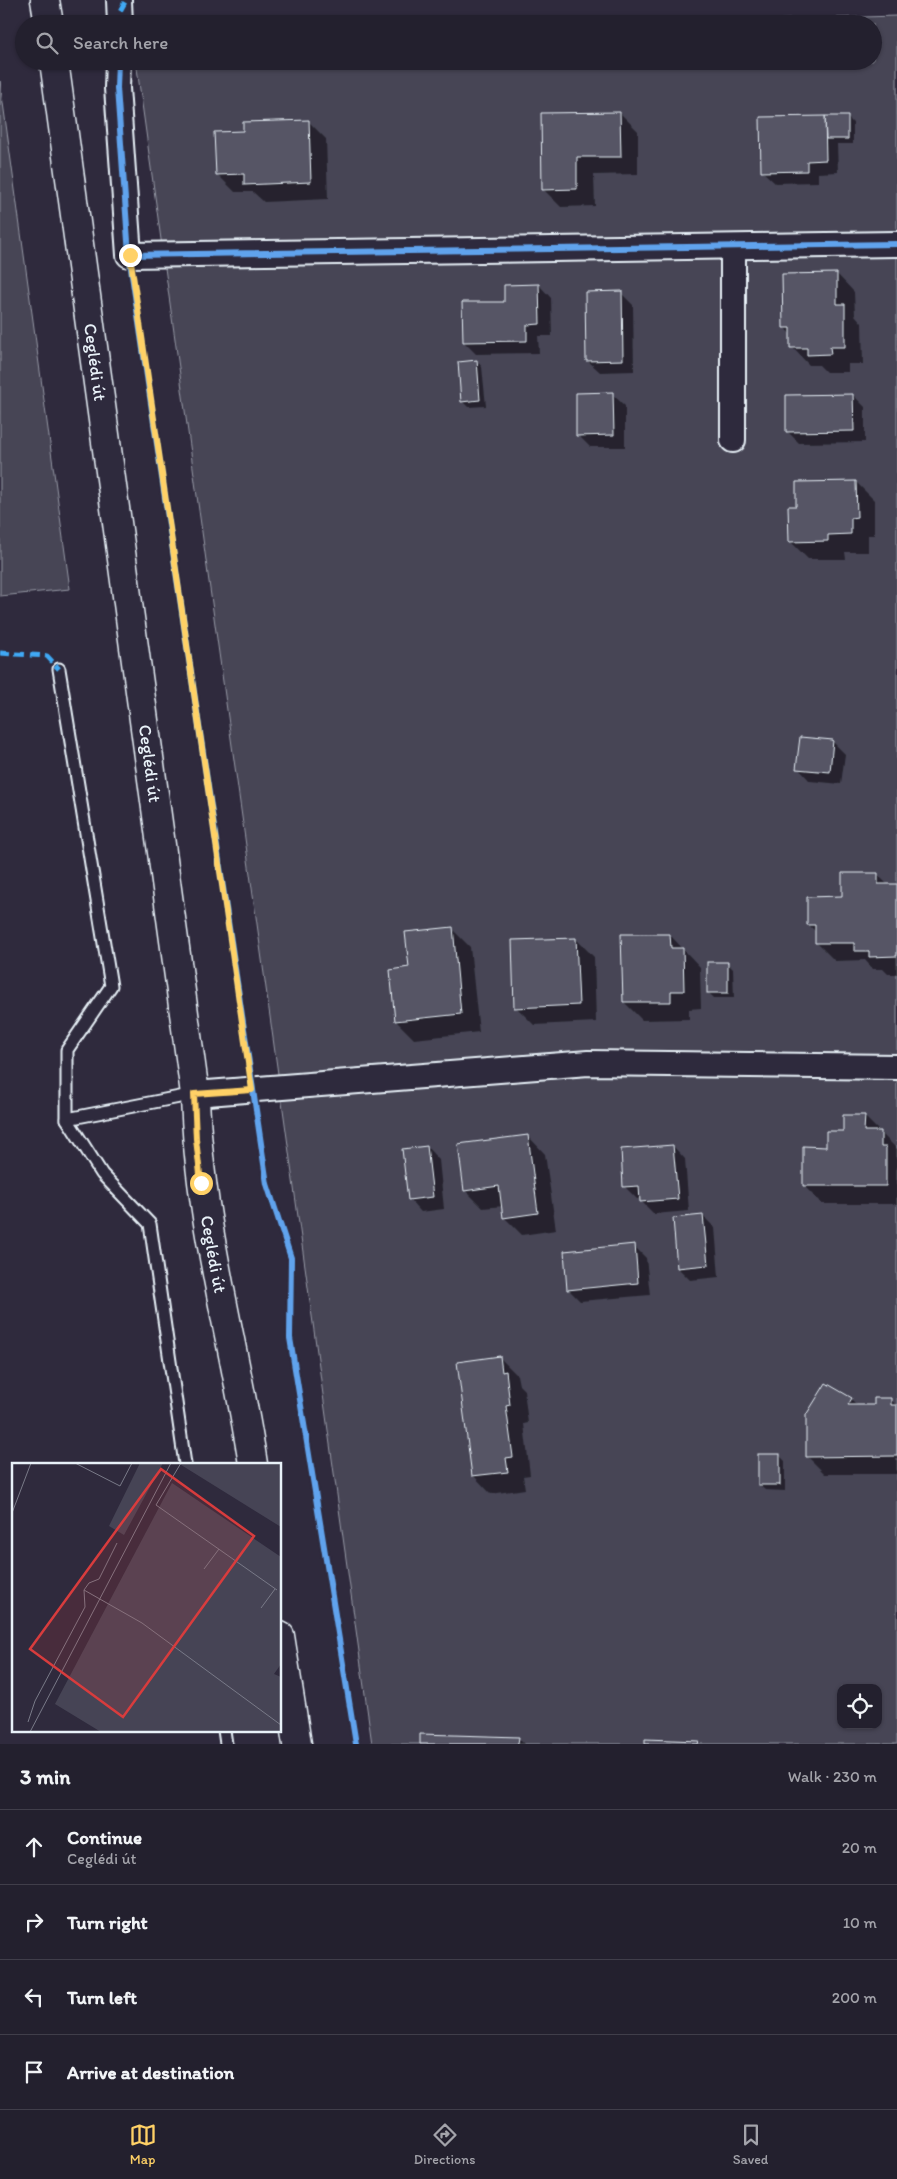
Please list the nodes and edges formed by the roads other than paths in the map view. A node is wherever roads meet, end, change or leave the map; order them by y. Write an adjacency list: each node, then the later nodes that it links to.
1 (45, 0): 3 (main road)
2 (118, 0): 4 (street)
3 (48, 15)
4 (119, 15)
5 (55, 70): 12 (main road, Ceglédi út)
6 (118, 70): 8 (street)
7 (897, 244): 8 (street)
8 (733, 247): 9 (street)
9 (733, 440)
10 (60, 669): 13 (lane)
11 (897, 1066): 12 (street)
12 (194, 1094): 13 (lane); 15 (main road, Ceglédi út)
13 (67, 1119): 14 (lane)
14 (185, 1463)
15 (253, 1463)
16 (281, 1642): 17 (main road)
17 (297, 1744)

